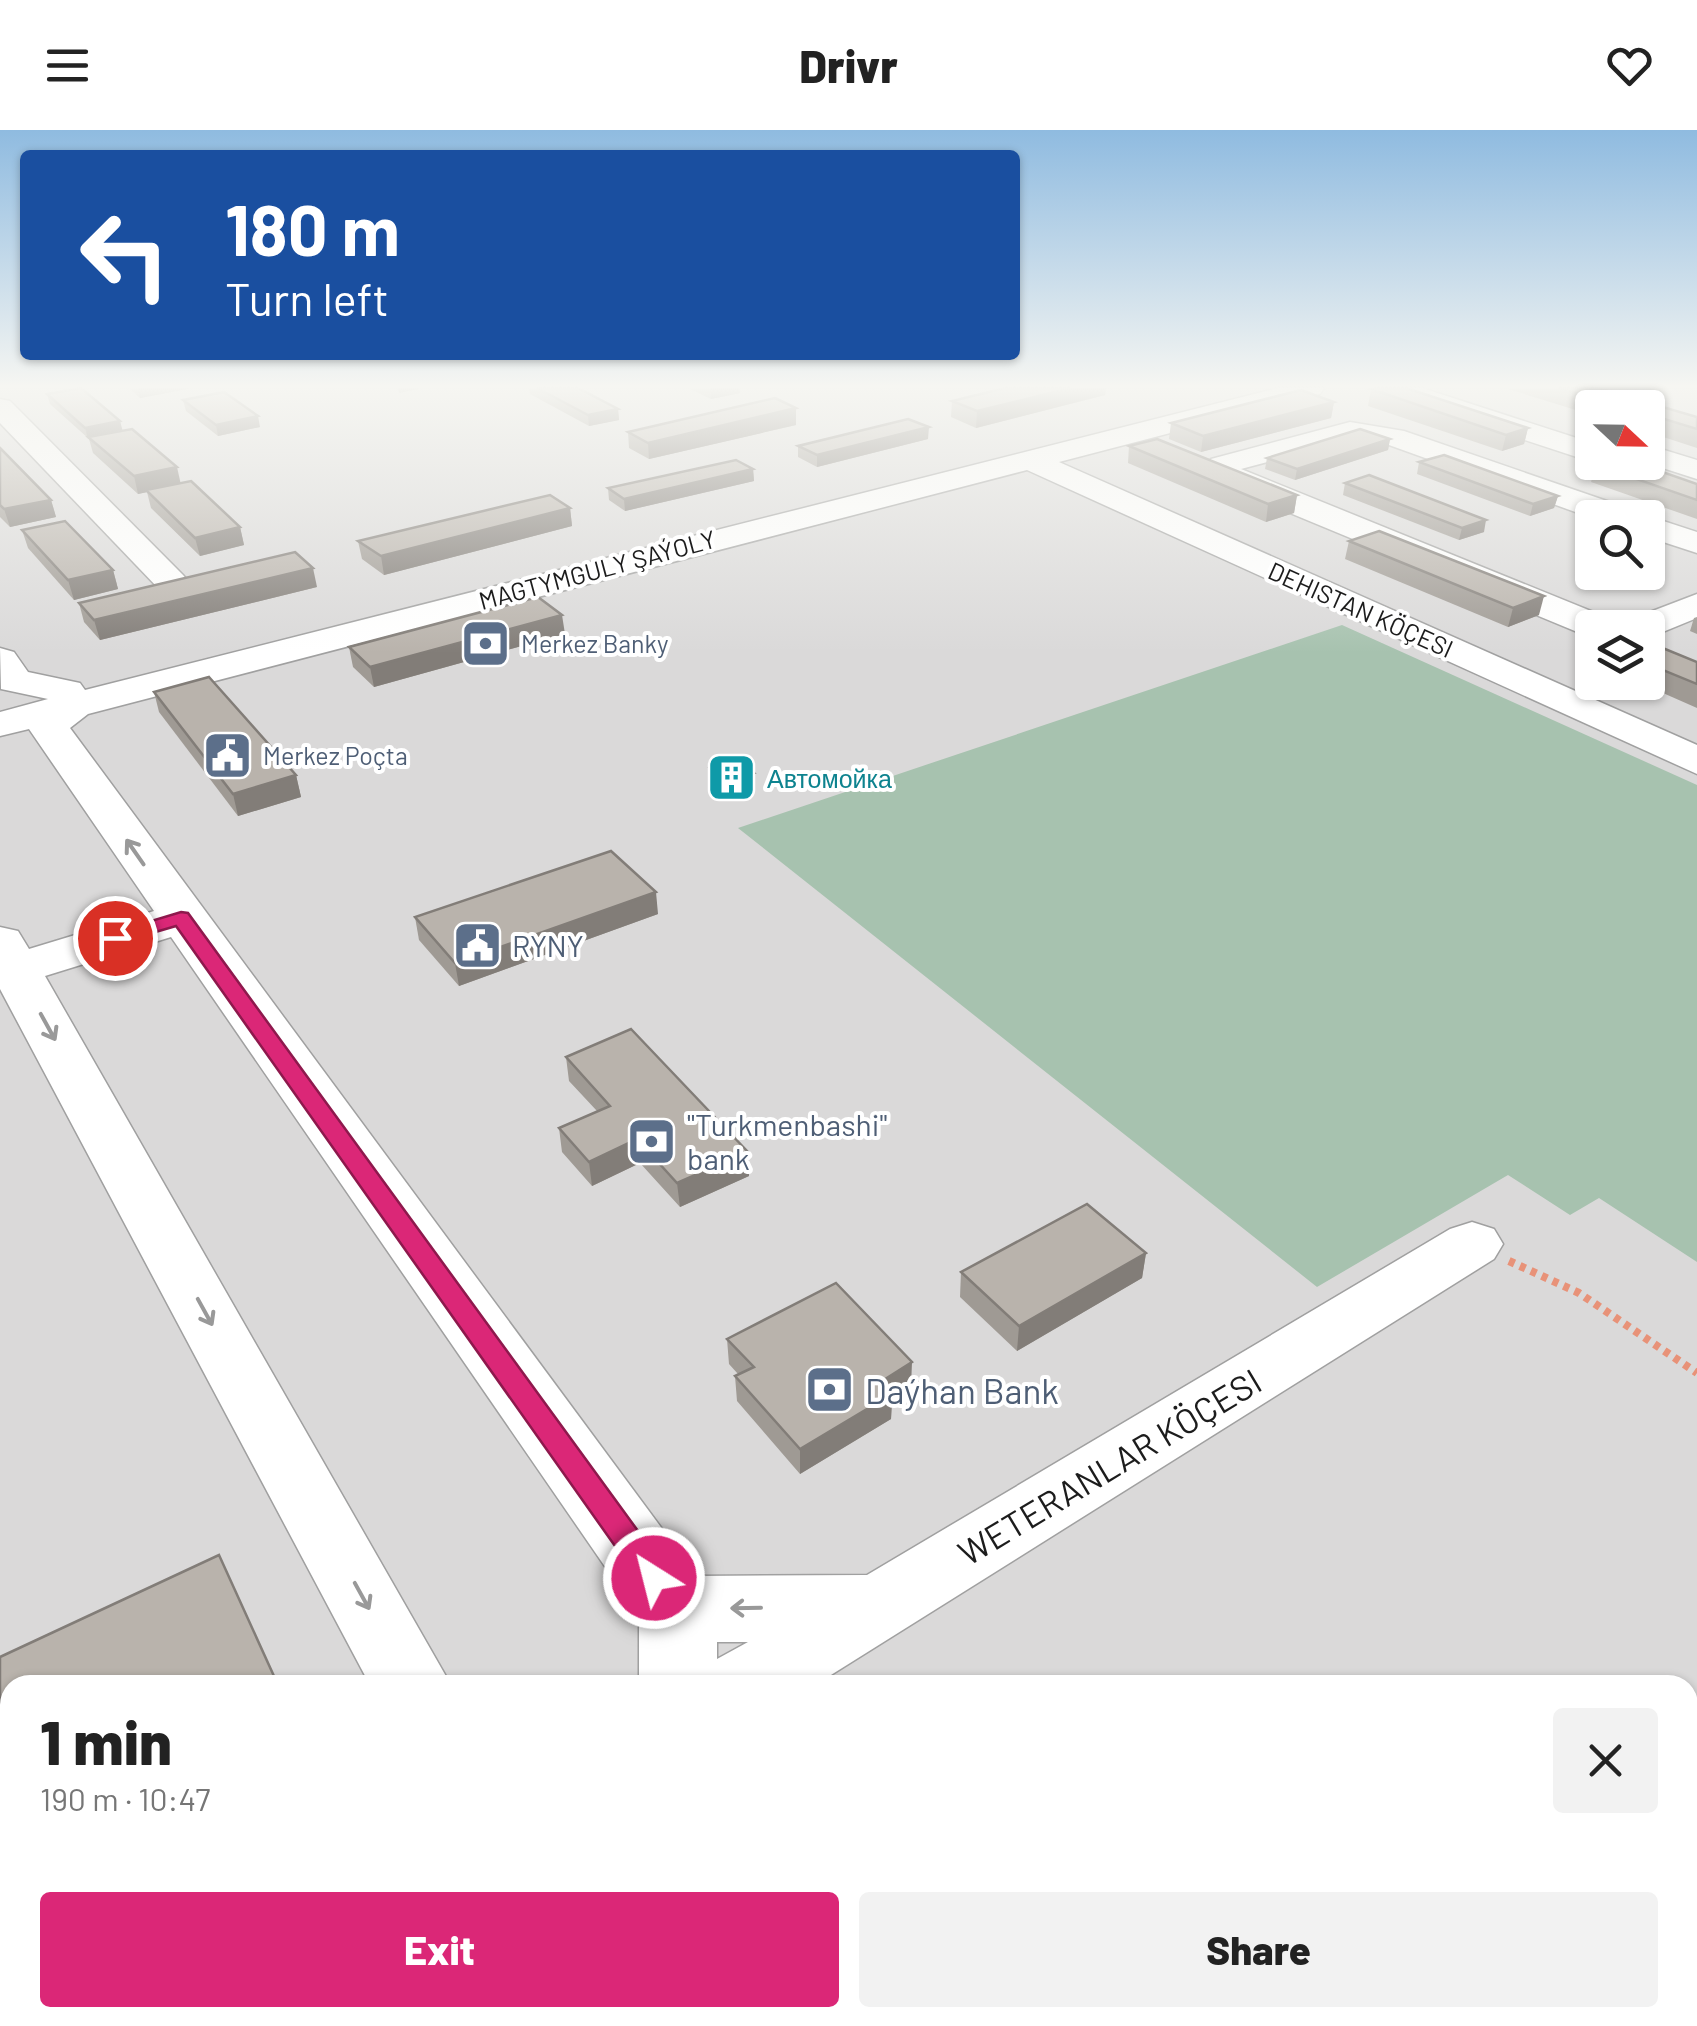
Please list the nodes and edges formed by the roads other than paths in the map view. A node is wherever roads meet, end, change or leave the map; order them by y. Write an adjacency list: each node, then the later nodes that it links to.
1 (69, 476): 13 (street)
2 (922, 476): 18 (street, MAGTYMGULY ŞAÝOLY)
3 (954, 476): 18 (street, MAGTYMGULY ŞAÝOLY)
4 (1086, 476): 23 (street, DEHISTAN KÖÇESI)
5 (1098, 476): 16 (street, DEHISTAN KÖÇESI)
6 (1230, 476): 16 (street)
7 (1504, 476): 10 (street)
8 (1665, 476): 9 (street)
9 (1697, 487)
10 (1575, 501)
11 (1665, 532): 12 (street)
12 (1697, 543)
13 (172, 582)
14 (1697, 605): 15 (street)
15 (1665, 618)
16 (1575, 652)
17 (0, 660): 18 (street)
18 (70, 698): 20 (street, MAGTYMGULY ŞAÝOLY); 21 (street, MAGTYMGULY ŞAÝOLY); 24 (street, one-way to 18)
19 (1646, 700): 22 (street, DEHISTAN KÖÇESI)
20 (0, 708)
21 (0, 724)
22 (1697, 734)
23 (1697, 760)
24 (181, 918): 25 (street); 28 (street)
25 (5, 962): 29 (street, one-way to 29)
26 (1472, 1244): 27 (street, WETERANLAR KÖÇESI)
27 (878, 1608): 28 (street, one-way to 28); 31 (street, WETERANLAR KÖÇESI)
28 (677, 1609): 30 (street)
29 (405, 1675)
30 (679, 1675)
31 (761, 1675)

